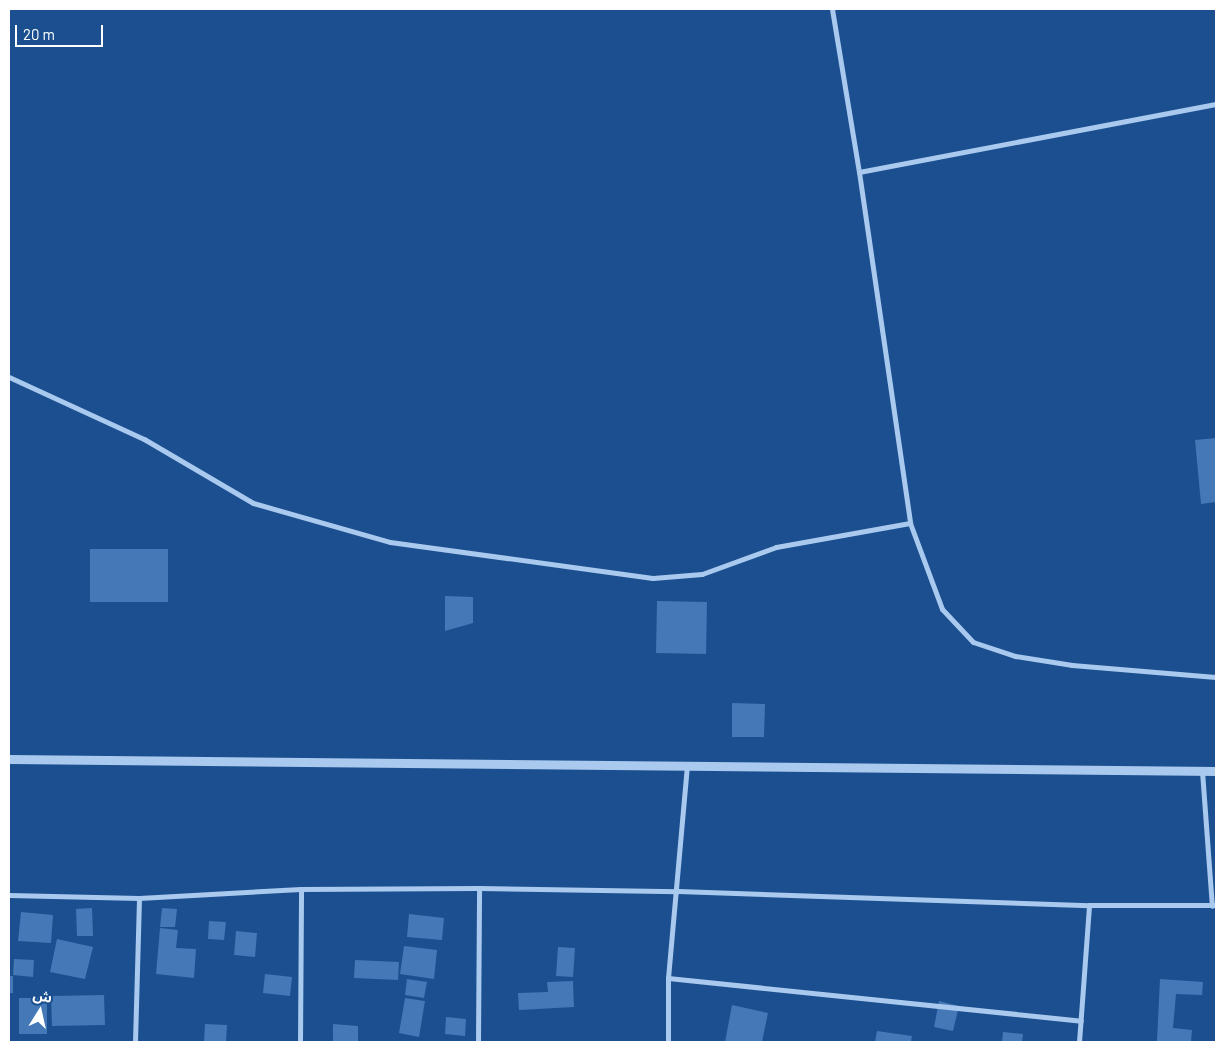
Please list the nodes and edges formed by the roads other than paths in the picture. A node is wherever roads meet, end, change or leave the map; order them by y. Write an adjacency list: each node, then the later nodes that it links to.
1 (832, 9): 3 (street)
2 (1216, 104): 3 (street)
3 (859, 172): 5 (street)
4 (9, 377): 5 (street)
5 (910, 523): 6 (street)
6 (1216, 677)
7 (9, 760): 8 (street)
8 (687, 766): 9 (street); 13 (street)
9 (1202, 771): 10 (street); 17 (street)
10 (1216, 771)
11 (479, 888): 12 (street); 13 (street); 22 (street)
12 (301, 889): 15 (street); 21 (street)
13 (678, 891): 16 (street); 18 (street)
14 (9, 895): 15 (street)
15 (139, 898): 20 (street)
16 (1089, 905): 17 (street); 19 (street)
17 (1214, 905)
18 (668, 978): 19 (street); 23 (street)
19 (1081, 1021): 24 (street)
20 (135, 1042)
21 (300, 1042)
22 (478, 1042)
23 (668, 1042)
24 (1079, 1042)

